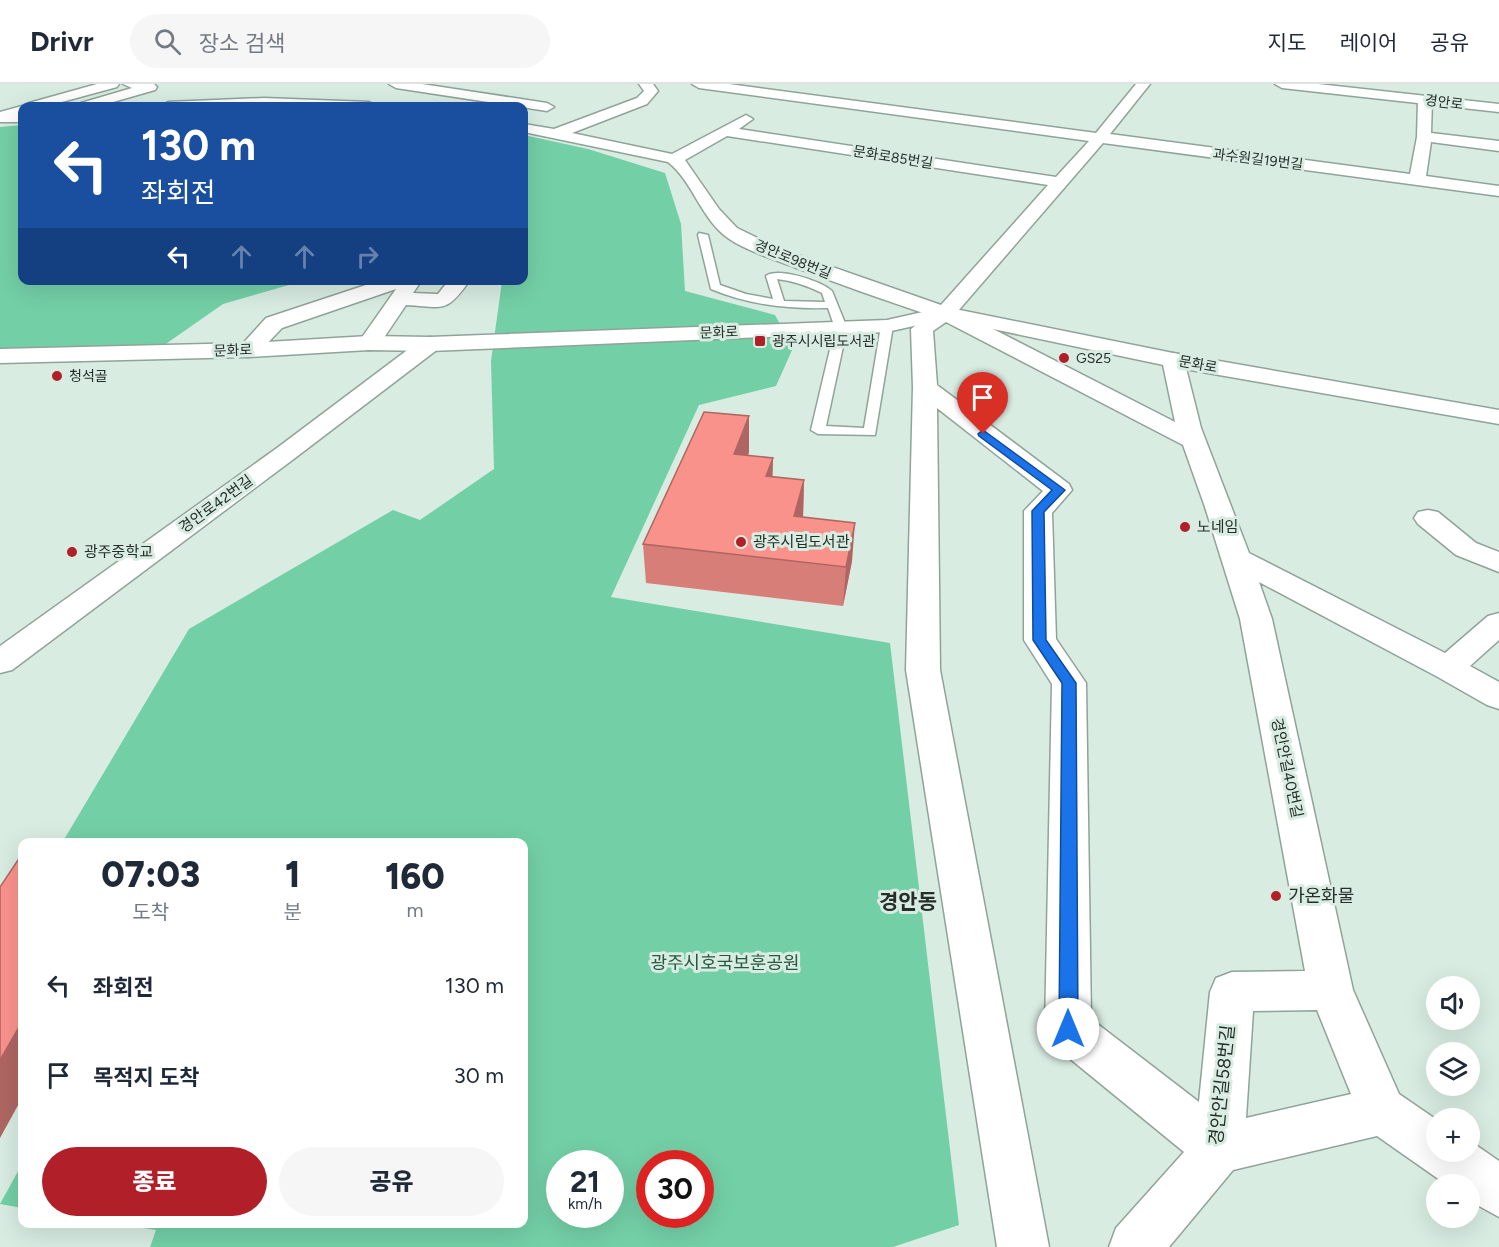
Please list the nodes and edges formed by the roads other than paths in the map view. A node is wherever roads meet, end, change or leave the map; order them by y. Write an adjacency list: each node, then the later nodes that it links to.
1 (112, 84): 15 (street)
2 (130, 84): 16 (street)
3 (396, 84): 11 (street)
4 (456, 84): 11 (street)
5 (645, 84): 25 (street)
6 (699, 84): 12 (street)
7 (803, 84): 12 (street)
8 (1143, 84): 27 (street)
9 (1282, 84): 13 (street, 경안로)
10 (206, 88): 17 (street)
11 (439, 90): 14 (street); 22 (street)
12 (785, 96): 24 (street); 27 (street)
13 (1425, 100): 18 (street, 경안로); 26 (street)
14 (402, 101)
15 (48, 102)
16 (99, 102)
17 (176, 102)
18 (1499, 108)
19 (18, 111): 20 (street)
20 (0, 117): 21 (street)
21 (18, 118)
22 (528, 120)
23 (528, 129): 25 (street)
24 (726, 131): 30 (street); 33 (street, 문화로85번길)
25 (558, 133): 30 (street)
26 (1424, 137): 28 (street); 29 (street)
27 (1099, 138): 32 (street, 과수원길19번길); 33 (street)
28 (1499, 146)
29 (1419, 158): 31 (street); 32 (street)
30 (674, 159): 40 (street, 경안로98번길)
31 (1442, 161)
32 (1417, 180): 34 (street, 과수원길19번길)
33 (1059, 182): 40 (street)
34 (1499, 191)
35 (703, 235): 38 (lane)
36 (456, 285): 37 (street)
37 (400, 289): 43 (street); 45 (street)
38 (780, 304): 39 (lane); 39 (lane)
39 (833, 305): 42 (lane)
40 (945, 313): 41 (street, 문화로); 47 (street, 문화로); 48 (street); 50 (street)
41 (887, 326): 42 (street, 문화로); 42 (lane)
42 (841, 328): 44 (street, 문화로)
43 (369, 344): 44 (street, 문화로); 45 (street, 문화로)
44 (430, 344): 55 (street, 경안로42번길)
45 (248, 350): 46 (street, 문화로)
46 (0, 356)
47 (1173, 360): 49 (street, 문화로); 50 (street, 경안안길40번길)
48 (925, 387): 61 (street); 64 (street)
49 (1499, 417)
50 (1194, 441): 52 (street, 경안안길40번길)
51 (1428, 518): 53 (street)
52 (1236, 558): 56 (street); 58 (street, 경안안길40번길)
53 (1499, 563)
54 (1499, 623): 56 (street)
55 (0, 662)
56 (1448, 668): 57 (street)
57 (1499, 698)
58 (1331, 990): 59 (street, 경안안길40번길); 61 (street, 경안안길58번길)
59 (1382, 1110): 60 (street); 61 (street)
60 (1426, 1141)
61 (1219, 1149): 65 (street, 경안안길58번길)
62 (1457, 1162): 63 (street)
63 (1499, 1191)
64 (1023, 1247)
65 (1135, 1247)

